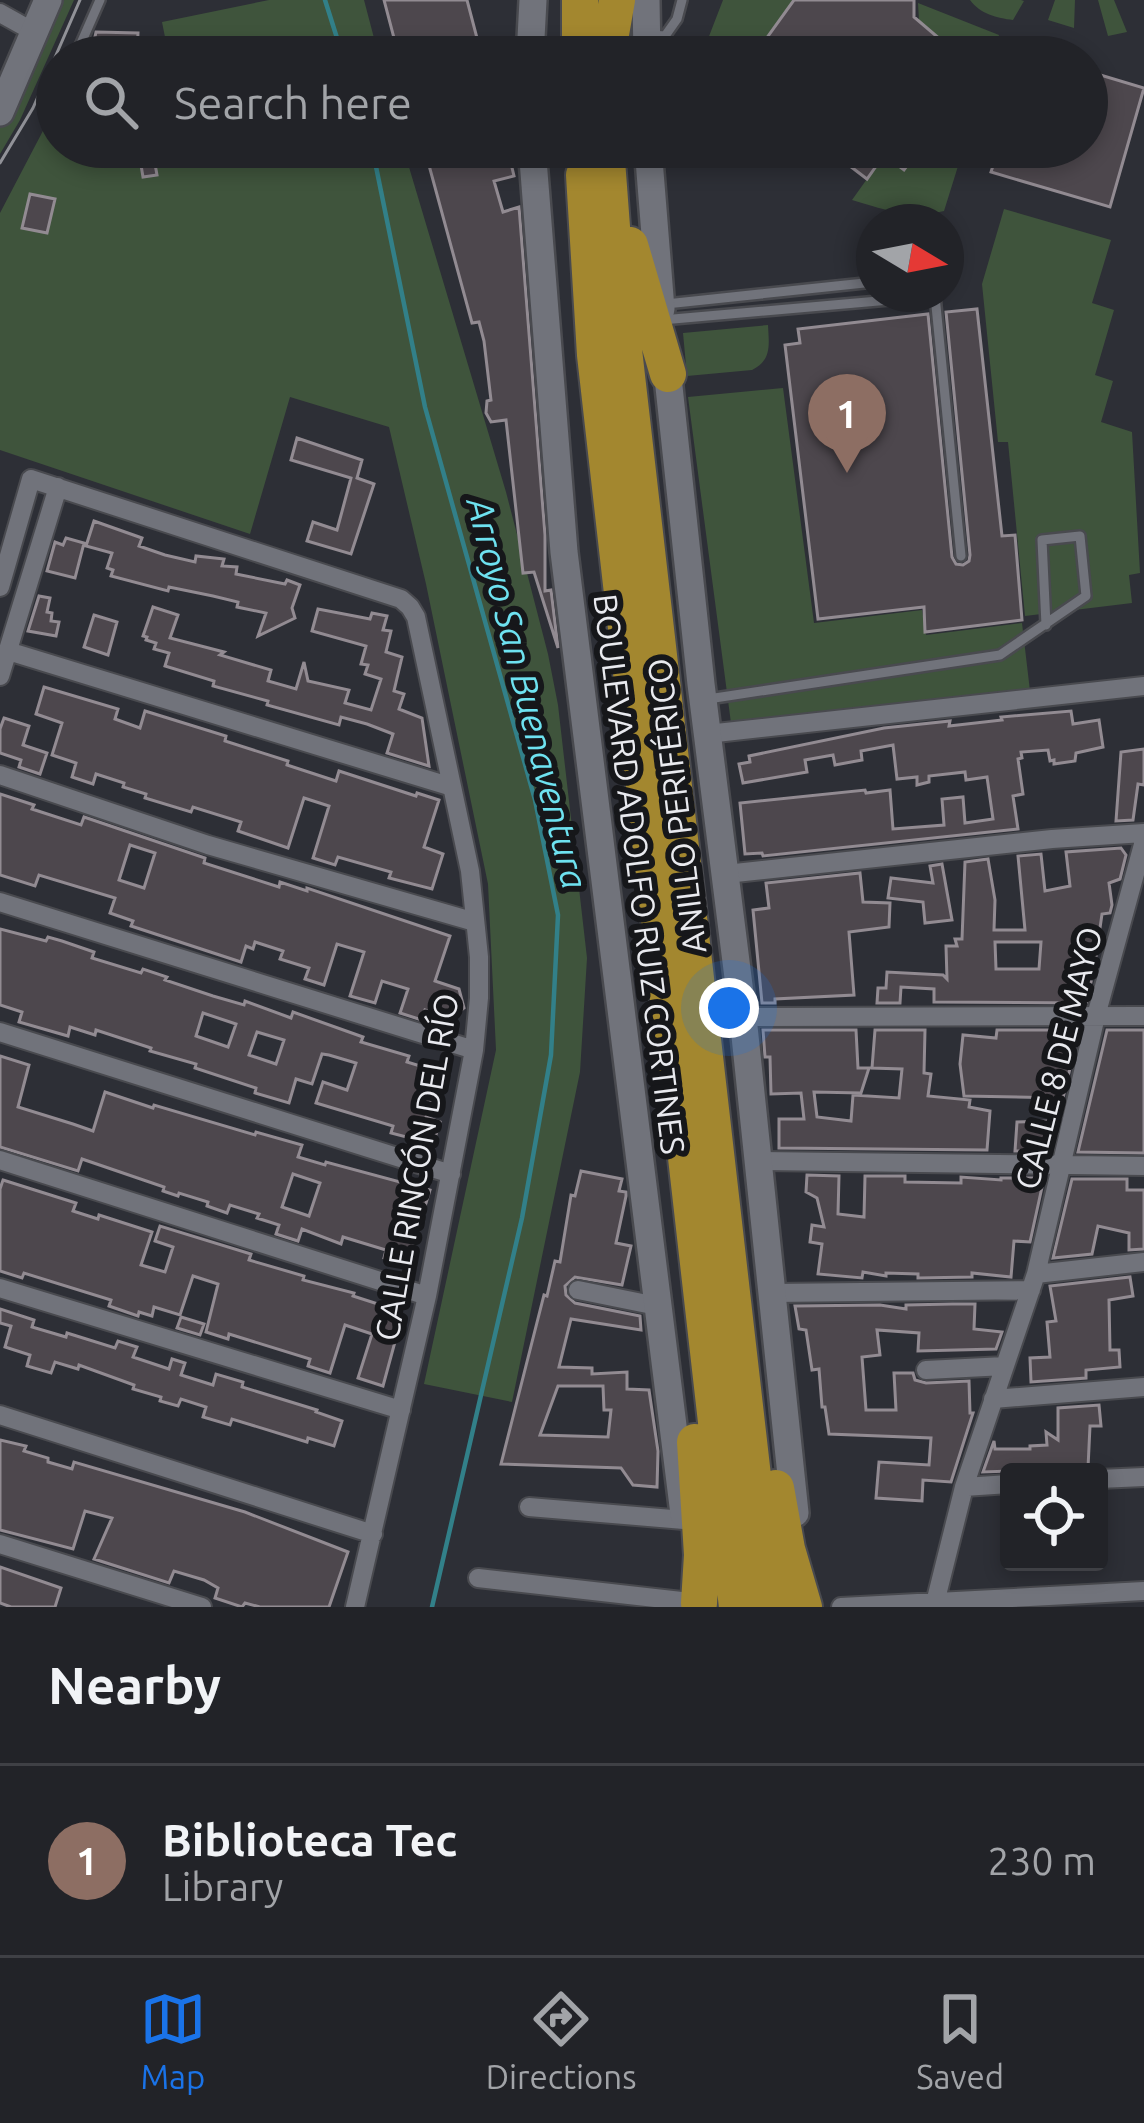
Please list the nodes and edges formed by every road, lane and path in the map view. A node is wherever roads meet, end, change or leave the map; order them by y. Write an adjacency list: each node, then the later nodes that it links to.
1 (100, 0): 10 (lane)
2 (533, 0): 11 (main road)
3 (580, 0): 12 (highway)
4 (602, 0): 13 (highway)
5 (617, 0): 14 (highway)
6 (646, 0): 15 (main road)
7 (682, 0): 16 (lane)
8 (0, 13): 9 (street)
9 (37, 14): 17 (main road)
10 (84, 36)
11 (531, 36)
12 (580, 36)
13 (603, 36)
14 (609, 36)
15 (647, 36)
16 (665, 36)
17 (0, 112)
18 (534, 168): 62 (main road, BOULEVARD ADOLFO RUIZ CORTINES)
19 (599, 168): 53 (highway, ANILLO PERIFÉRICO)
20 (601, 168): 55 (highway, ANILLO PERIFÉRICO)
21 (603, 168): 27 (highway)
22 (650, 168): 26 (main road)
23 (856, 285): 26 (lane)
24 (856, 300): 26 (lane)
25 (937, 312): 29 (lane)
26 (662, 313): 27 (main road)
27 (668, 374): 36 (main road)
28 (58, 488): 30 (street); 31 (street); 39 (street, CALLE RINCÓN DEL RÍO)
29 (961, 556)
30 (0, 586): 31 (street)
31 (25, 593): 33 (street)
32 (1046, 625): 32 (lane); 36 (lane)
33 (8, 651): 34 (street); 39 (street)
34 (0, 676)
35 (1144, 686): 37 (street)
36 (703, 700): 37 (main road)
37 (707, 734): 41 (main road)
38 (0, 775): 43 (street)
39 (452, 787): 43 (street, CALLE RINCÓN DEL RÍO)
40 (1144, 837): 41 (street); 45 (street, CALLE 8 DE MAYO)
41 (725, 874): 44 (main road)
42 (0, 902): 48 (street)
43 (475, 922): 48 (street, CALLE RINCÓN DEL RÍO)
44 (743, 1016): 45 (street); 50 (main road)
45 (1096, 1016): 46 (street); 51 (street, CALLE 8 DE MAYO)
46 (1144, 1016)
47 (0, 1032): 54 (street)
48 (474, 1050): 54 (street, CALLE RINCÓN DEL RÍO)
49 (0, 1160): 61 (street)
50 (758, 1161): 51 (street); 60 (main road)
51 (1063, 1164): 52 (street); 57 (street, CALLE 8 DE MAYO)
52 (1144, 1166)
53 (687, 1169): 79 (highway); 83 (highway, ANILLO PERIFÉRICO)
54 (451, 1174): 61 (street, CALLE RINCÓN DEL RÍO)
55 (725, 1238): 84 (highway, ANILLO PERIFÉRICO); 85 (highway)
56 (1144, 1262): 57 (street)
57 (1034, 1282): 60 (street); 63 (street, CALLE 8 DE MAYO)
58 (0, 1288): 67 (street)
59 (578, 1290): 62 (street)
60 (773, 1293): 85 (main road)
61 (427, 1296): 67 (street, CALLE RINCÓN DEL RÍO)
62 (657, 1306): 74 (main road, BOULEVARD ADOLFO RUIZ CORTINES)
63 (1005, 1366): 64 (street); 66 (street, CALLE 8 DE MAYO)
64 (926, 1370)
65 (1144, 1388): 66 (street)
66 (993, 1399): 72 (street, CALLE 8 DE MAYO)
67 (400, 1411): 75 (street, CALLE RINCÓN DEL RÍO)
68 (0, 1415): 75 (street)
69 (1144, 1477): 70 (street)
70 (1108, 1479)
71 (1000, 1485): 72 (street)
72 (964, 1487): 80 (street, CALLE 8 DE MAYO)
73 (529, 1508): 74 (street)
74 (684, 1520): 79 (main road, BOULEVARD ADOLFO RUIZ CORTINES)
75 (373, 1534): 82 (street, CALLE RINCÓN DEL RÍO)
76 (0, 1544): 81 (street)
77 (478, 1577): 79 (street)
78 (1144, 1591): 80 (street)
79 (699, 1605)
80 (934, 1605): 86 (street)
81 (202, 1607)
82 (355, 1607)
83 (737, 1607)
84 (767, 1607)
85 (804, 1607)
86 (842, 1607)

